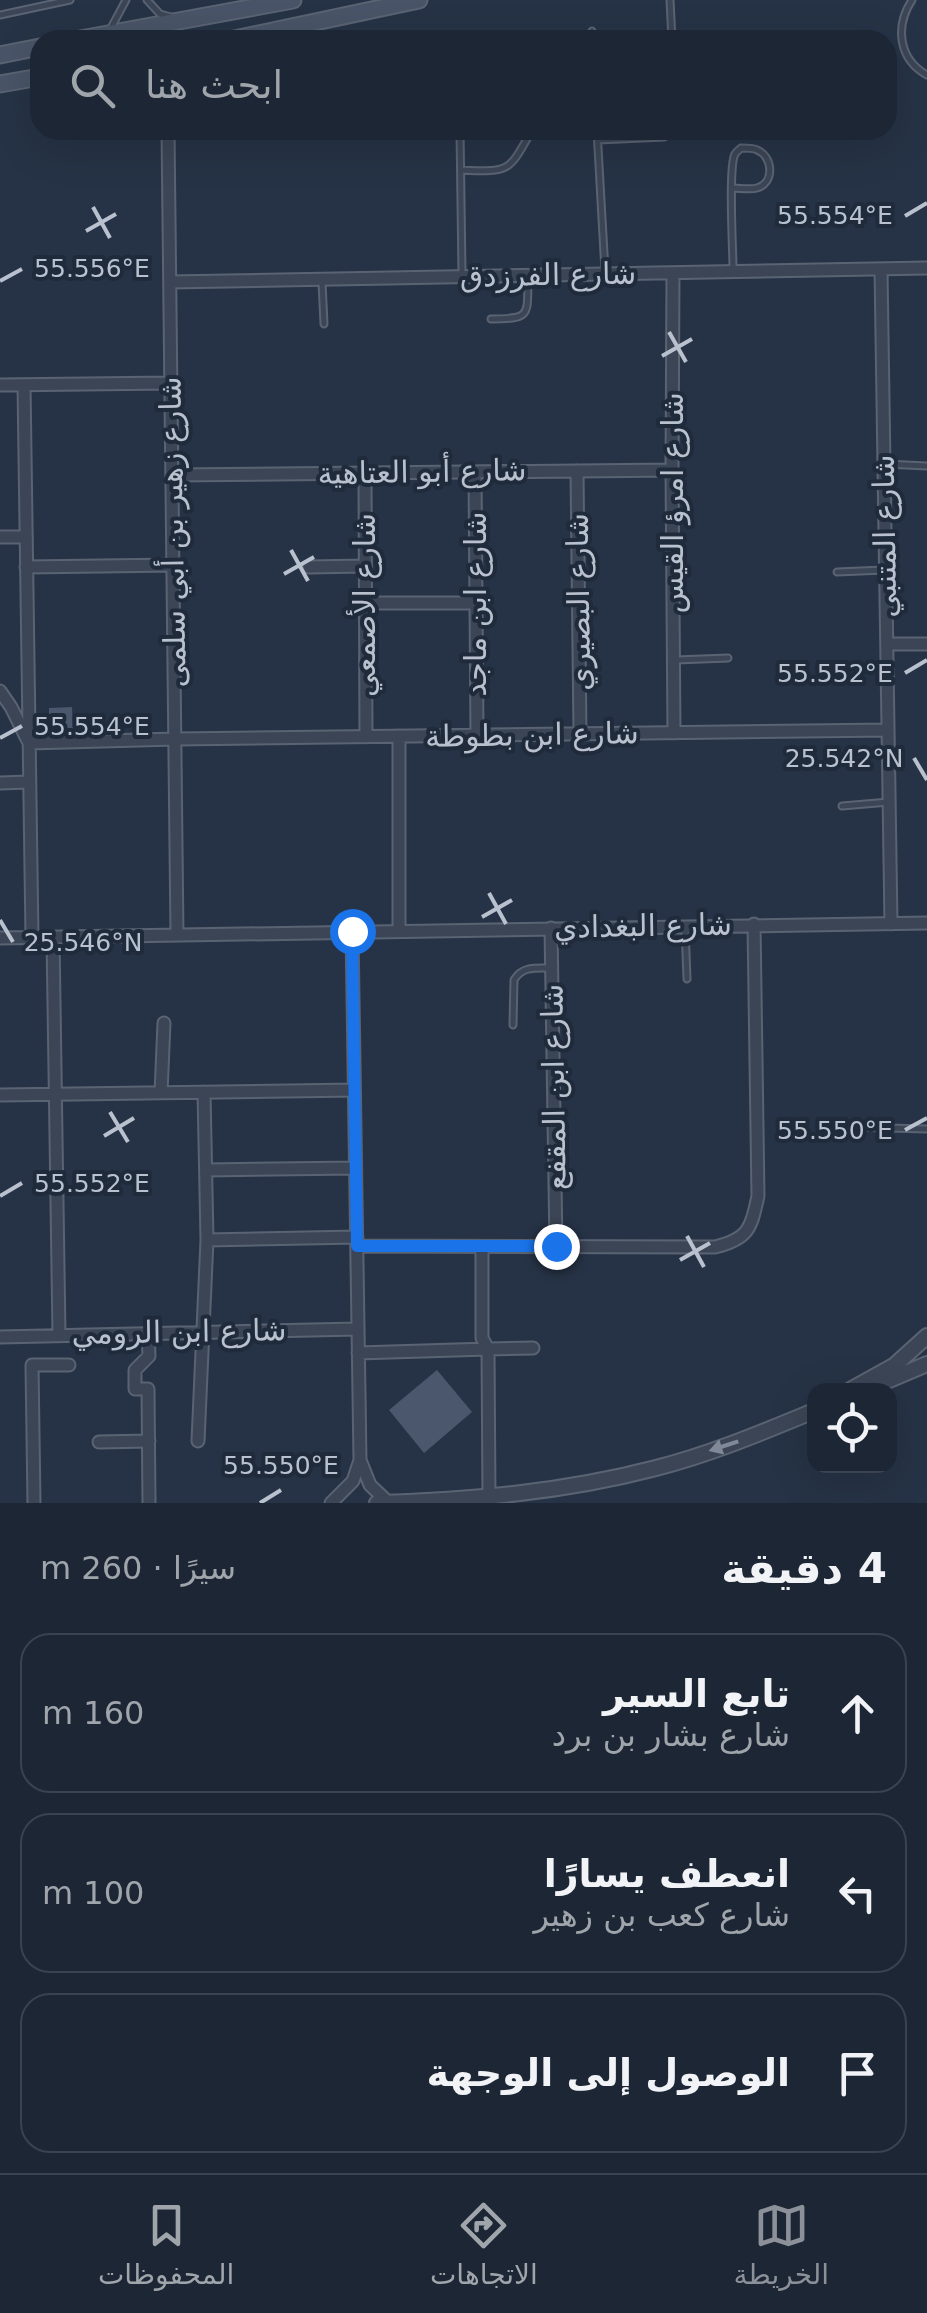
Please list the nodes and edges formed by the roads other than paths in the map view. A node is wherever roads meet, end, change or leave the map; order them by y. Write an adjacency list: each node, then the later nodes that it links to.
1 (70, 0): 9 (lane)
2 (126, 0): 11 (lane)
3 (146, 0): 10 (lane)
4 (287, 0): 8 (main road)
5 (418, 0): 13 (main road)
6 (670, 0): 14 (lane)
7 (912, 0): 17 (lane)
8 (247, 5): 10 (main road)
9 (0, 14)
10 (184, 20): 12 (main road)
11 (110, 30)
12 (129, 30)
13 (277, 30)
14 (672, 30)
15 (30, 49): 16 (main road)
16 (0, 55)
17 (927, 74)
18 (30, 78): 19 (main road)
19 (0, 84)
20 (168, 140): 34 (street, شارع زهير بن أبي سلمى)
21 (460, 140): 24 (lane)
22 (527, 140): 24 (lane)
23 (598, 140): 30 (lane)
24 (461, 170): 32 (lane)
25 (732, 188): 25 (lane); 28 (lane)
26 (927, 268): 27 (street, شارع الفرزدق)
27 (881, 269): 28 (street, شارع الفرزدق); 40 (street, شارع المتنبي)
28 (733, 272): 29 (street, شارع الفرزدق)
29 (673, 273): 30 (street, شارع الفرزدق); 42 (street, شارع امرؤ القيس)
30 (605, 274): 31 (street, شارع الفرزدق)
31 (528, 275): 32 (street, شارع الفرزدق); 35 (lane)
32 (462, 276): 33 (street, شارع الفرزدق)
33 (322, 279): 34 (street, شارع الفرزدق); 36 (lane)
34 (170, 282): 37 (street, شارع زهير بن أبي سلمى)
35 (492, 319)
36 (324, 324)
37 (170, 383): 39 (street); 46 (street, شارع زهير بن أبي سلمى)
38 (0, 385): 39 (street)
39 (24, 385): 48 (street)
40 (884, 464): 41 (lane); 53 (street, شارع المتنبي)
41 (927, 466)
42 (672, 470): 43 (street, شارع أبو العتاهية); 60 (street, شارع امرؤ القيس)
43 (577, 471): 44 (street, شارع أبو العتاهية); 64 (street, شارع البصيري)
44 (475, 472): 45 (street, شارع أبو العتاهية); 56 (street, شارع ابن ماجد)
45 (365, 473): 46 (street, شارع أبو العتاهية); 51 (street, شارع الأصمعي)
46 (172, 475): 49 (street, شارع زهير بن أبي سلمى)
47 (0, 537): 48 (street)
48 (26, 537): 52 (street)
49 (175, 566): 52 (street); 68 (street, شارع زهير بن أبي سلمى)
50 (309, 566): 51 (street)
51 (364, 566): 55 (street, شارع الأصمعي)
52 (26, 567): 69 (street)
53 (886, 570): 54 (lane); 57 (street, شارع المتنبي)
54 (837, 572)
55 (365, 604): 56 (street); 67 (street, شارع الأصمعي)
56 (475, 604): 65 (street, شارع ابن ماجد)
57 (887, 644): 58 (street); 62 (street, شارع المتنبي)
58 (927, 644)
59 (728, 658): 60 (lane)
60 (673, 660): 63 (street, شارع امرؤ القيس)
61 (0, 691): 69 (street)
62 (888, 730): 63 (street, شارع ابن بطوطة); 72 (street, شارع المتنبي)
63 (674, 733): 64 (street, شارع ابن بطوطة)
64 (580, 734): 65 (street, شارع ابن بطوطة)
65 (477, 735): 66 (street, شارع ابن بطوطة)
66 (399, 736): 67 (street, شارع ابن بطوطة); 80 (street)
67 (366, 737): 68 (street, شارع ابن بطوطة)
68 (176, 739): 69 (street, شارع ابن بطوطة); 81 (street, شارع زهير بن أبي سلمى)
69 (29, 743): 71 (street)
70 (0, 782): 71 (street)
71 (29, 782): 82 (street)
72 (890, 802): 73 (lane); 76 (street, شارع المتنبي)
73 (842, 806)
74 (927, 923): 76 (street, شارع البغدادي)
75 (754, 924): 76 (street, شارع البغدادي); 77 (street, شارع البغدادي); 100 (street)
76 (891, 924)
77 (686, 926): 78 (street, شارع البغدادي); 86 (lane)
78 (551, 928): 80 (street, شارع البغدادي); 85 (street, شارع ابن المقفع)
79 (352, 931): 80 (street, شارع البغدادي); 81 (street, شارع البغدادي); 89 (street)
80 (399, 931)
81 (178, 935): 83 (street, شارع البغدادي)
82 (32, 937): 83 (street, شارع البغدادي); 84 (street, شارع البغدادي)
83 (54, 937): 92 (street)
84 (0, 938)
85 (552, 968): 88 (lane); 100 (street, شارع ابن المقفع)
86 (687, 979)
87 (164, 1023): 91 (street)
88 (513, 1025)
89 (354, 1090): 90 (street); 96 (street)
90 (204, 1092): 91 (street); 97 (street)
91 (161, 1093): 92 (street)
92 (54, 1094): 93 (street); 105 (street)
93 (0, 1095)
94 (849, 1126): 95 (lane)
95 (927, 1129)
96 (356, 1168): 97 (street); 99 (street)
97 (206, 1170): 98 (street)
98 (207, 1240): 99 (street); 103 (street)
99 (357, 1241): 101 (street); 102 (street)
100 (556, 1246): 101 (street)
101 (482, 1248): 109 (street)
102 (358, 1328): 103 (street, شارع ابن الرومي); 110 (street)
103 (204, 1331): 104 (street, شارع ابن الرومي); 117 (street)
104 (148, 1333): 105 (street, شارع ابن الرومي); 116 (street)
105 (59, 1335): 107 (street, شارع ابن الرومي)
106 (927, 1336): 113 (street)
107 (0, 1337)
108 (533, 1348): 109 (street)
109 (488, 1349): 110 (street); 120 (street)
110 (358, 1353): 119 (street)
111 (927, 1364): 114 (street)
112 (70, 1365): 121 (street)
113 (863, 1383)
114 (882, 1383)
115 (807, 1414): 120 (street, one-way to 120)
116 (149, 1441): 118 (street); 122 (street)
117 (198, 1441)
118 (99, 1442)
119 (360, 1460): 123 (street); 125 (street)
120 (488, 1498): 125 (street)
121 (34, 1503)
122 (149, 1503)
123 (331, 1503)
124 (377, 1503): 125 (street)
125 (390, 1503)

